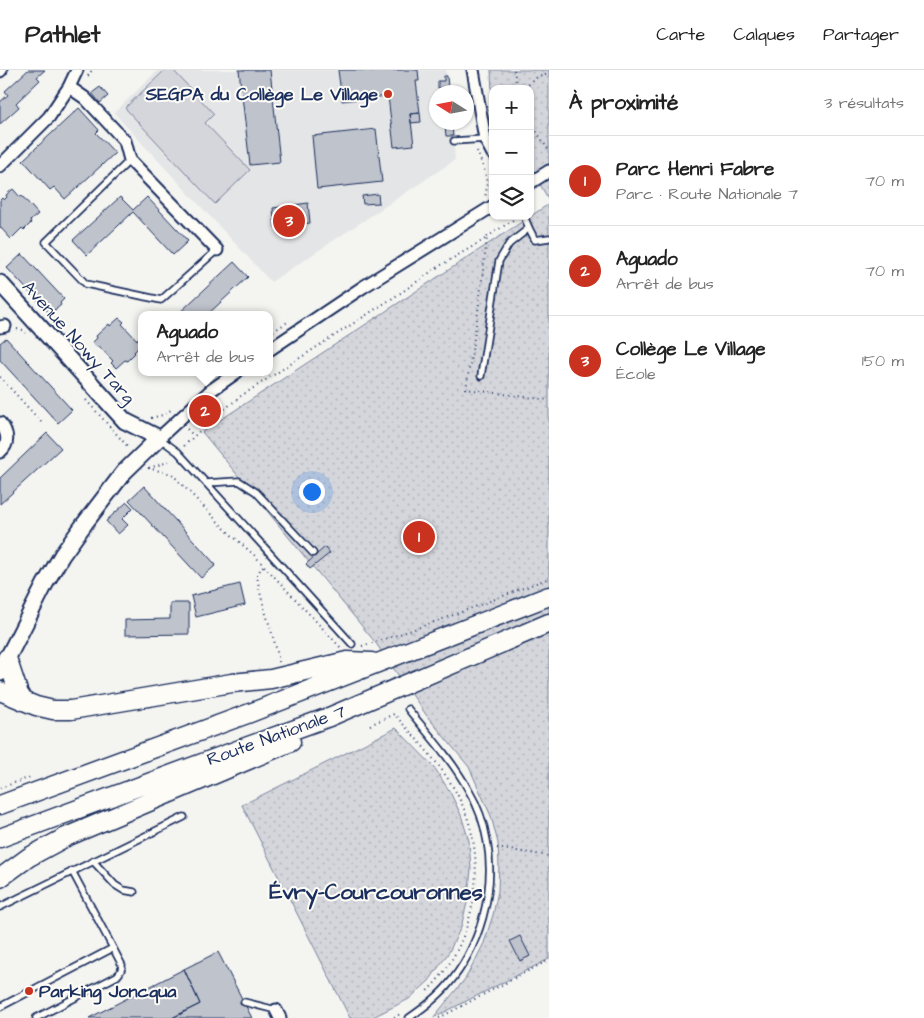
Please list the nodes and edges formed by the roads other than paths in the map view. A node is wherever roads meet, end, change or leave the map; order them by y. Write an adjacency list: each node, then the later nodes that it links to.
1 (77, 70): 3 (street)
2 (472, 70): 4 (street)
3 (69, 87): 7 (street); 8 (street)
4 (485, 139): 5 (lane); 6 (street)
5 (454, 140)
6 (489, 146)
7 (130, 160): 15 (street); 15 (lane)
8 (0, 166)
9 (549, 171): 10 (street)
10 (534, 180)
11 (489, 209): 17 (street)
12 (526, 220): 13 (lane)
13 (529, 228): 14 (lane); 19 (lane)
14 (549, 238)
15 (217, 250)
16 (0, 283): 21 (street, Avenue Nowy Targ)
17 (273, 347)
18 (231, 376): 21 (street)
19 (482, 376)
20 (0, 423): 22 (street)
21 (159, 438): 23 (lane); 29 (street)
22 (0, 452)
23 (206, 484): 24 (lane); 27 (lane)
24 (313, 553)
25 (549, 596): 28 (main road, Route Nationale 7)
26 (549, 624): 33 (main road, Route Nationale 7)
27 (352, 644)
28 (380, 662): 31 (main road); 34 (main road, Route Nationale 7)
29 (2, 665): 31 (main road)
30 (0, 691): 31 (main road)
31 (23, 700)
32 (408, 709): 49 (lane)
33 (329, 717): 36 (main road, Route Nationale 7); 39 (main road)
34 (0, 805)
35 (184, 816): 37 (lane)
36 (0, 838)
37 (93, 861): 38 (lane); 40 (lane)
38 (72, 871): 41 (lane); 42 (lane)
39 (0, 878)
40 (134, 892)
41 (0, 906)
42 (101, 927): 43 (lane); 44 (lane)
43 (95, 930)
44 (113, 948): 46 (lane); 48 (lane)
45 (244, 1002): 47 (lane)
46 (0, 1007)
47 (278, 1014)
48 (36, 1018)
49 (409, 1018)

